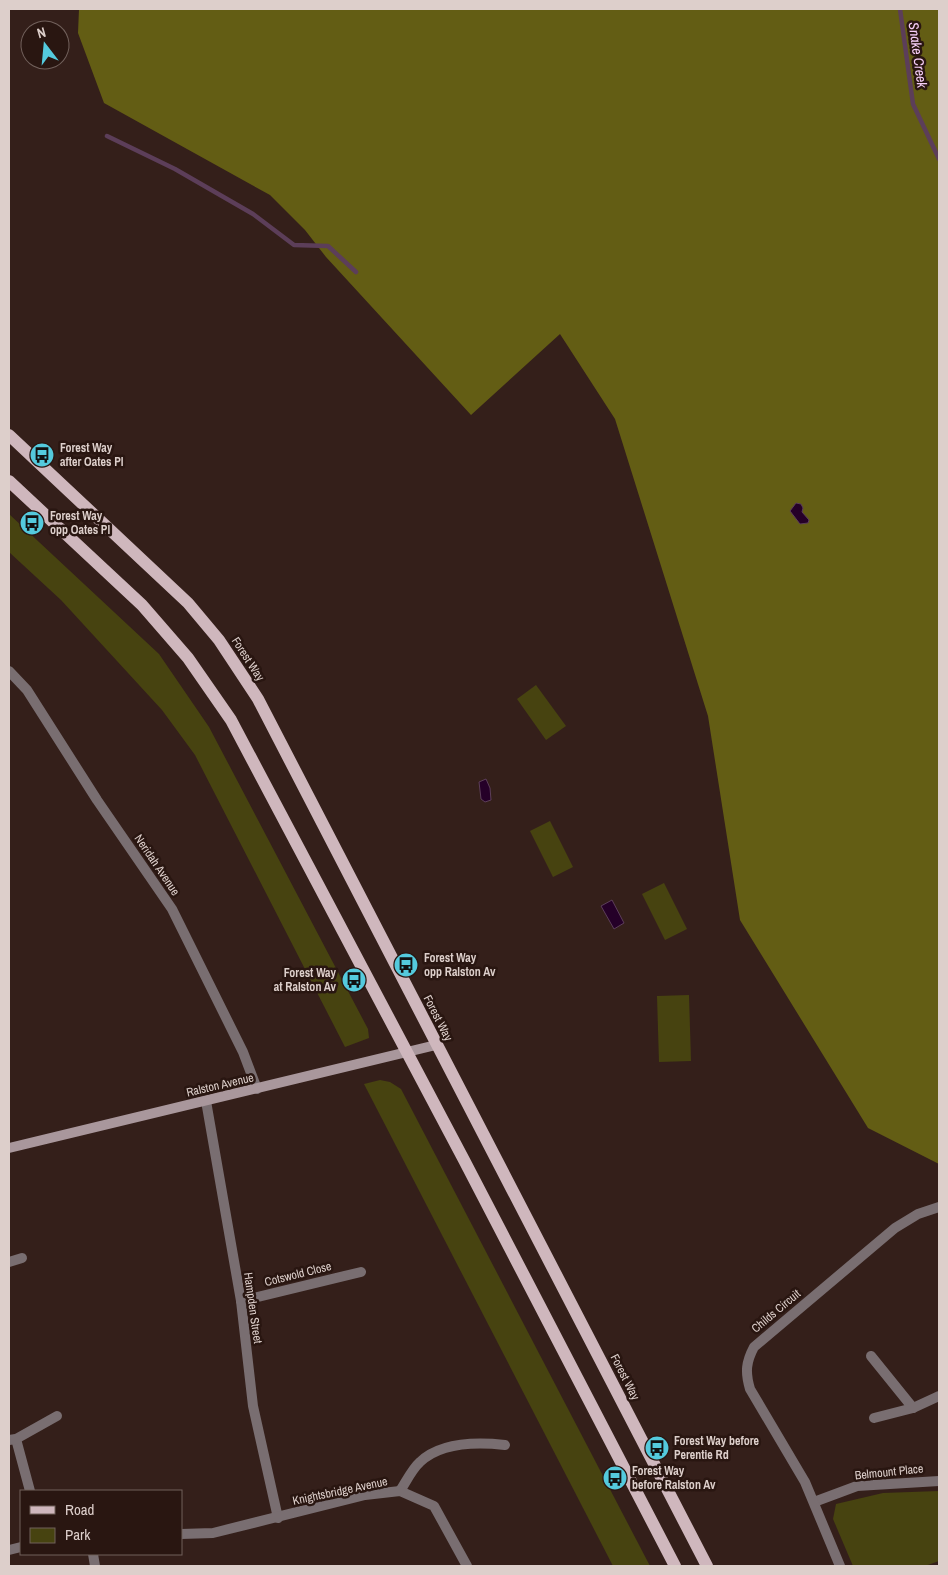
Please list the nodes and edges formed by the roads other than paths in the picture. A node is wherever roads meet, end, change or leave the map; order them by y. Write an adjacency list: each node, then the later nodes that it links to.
1 (9, 435): 4 (main road, Forest Way)
2 (9, 481): 5 (main road)
3 (9, 671): 6 (street, Neridah Avenue)
4 (436, 1045): 5 (street, Ralston Avenue); 29 (main road, Forest Way)
5 (407, 1052): 6 (street, Ralston Avenue); 28 (main road)
6 (257, 1089): 7 (street, Ralston Avenue)
7 (206, 1101): 8 (street, Ralston Avenue); 13 (street, Hampden Street)
8 (9, 1148)
9 (939, 1207): 24 (street, Childs Circuit)
10 (22, 1258): 11 (street)
11 (9, 1262)
12 (361, 1272): 13 (street, Cotswold Close)
13 (241, 1301): 25 (street, Hampden Street)
14 (871, 1356): 16 (street)
15 (939, 1396): 16 (street)
16 (913, 1408): 18 (street)
17 (57, 1416): 19 (street)
18 (874, 1418)
19 (12, 1439): 22 (street)
20 (505, 1445): 23 (street)
21 (939, 1481): 24 (street, Belmount Place)
22 (30, 1490)
23 (400, 1491): 25 (street, Knightsbridge Avenue); 27 (street, Knightsbridge Avenue)
24 (814, 1502): 30 (street, Childs Circuit)
25 (278, 1518): 26 (street, Knightsbridge Avenue)
26 (182, 1534)
27 (467, 1566)
28 (675, 1566)
29 (707, 1566)
30 (840, 1566)

